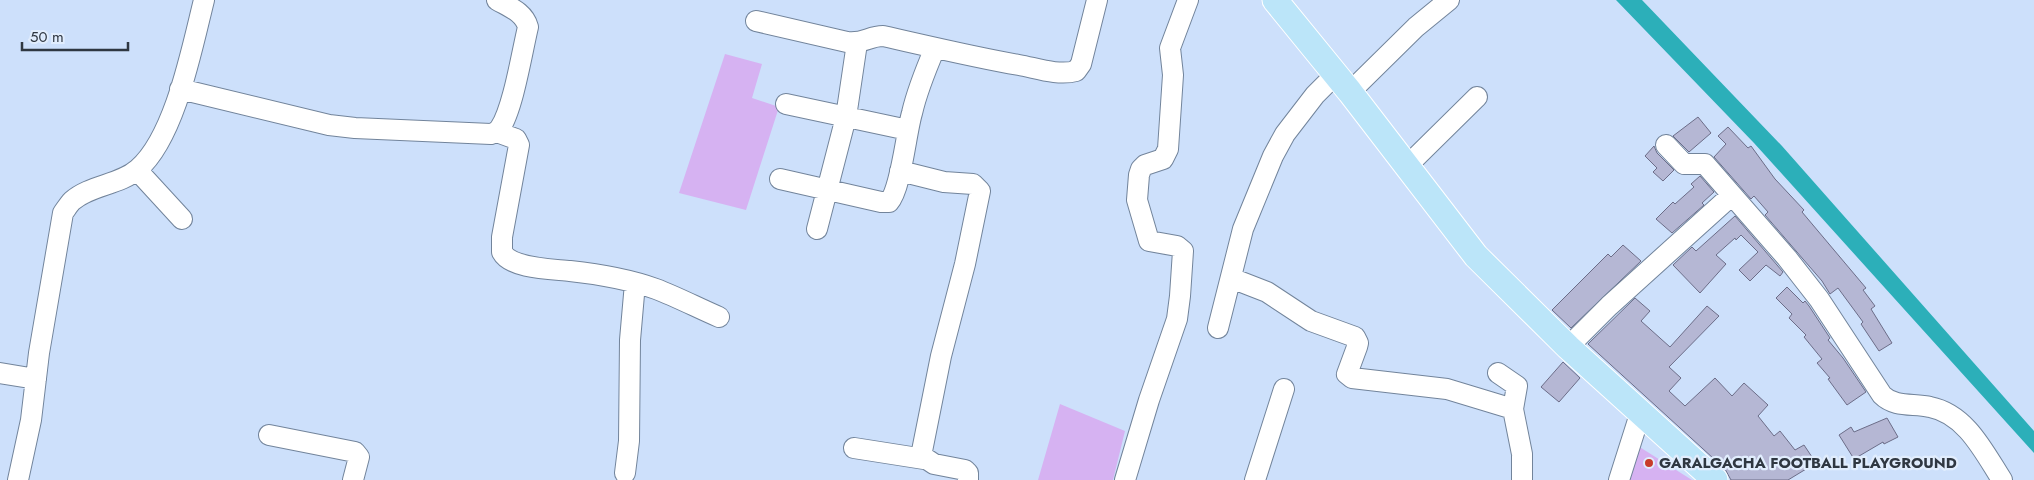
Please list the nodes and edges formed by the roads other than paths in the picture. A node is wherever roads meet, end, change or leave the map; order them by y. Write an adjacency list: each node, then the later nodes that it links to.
1 (204, 0): 11 (street)
2 (497, 0): 16 (street)
3 (1097, 0): 9 (street)
4 (1188, 0): 44 (street)
5 (1275, 0): 10 (main road)
6 (1449, 0): 10 (street)
7 (756, 21): 8 (street)
8 (857, 43): 9 (street); 14 (street)
9 (934, 48): 15 (street)
10 (1343, 84): 18 (main road); 26 (street)
11 (180, 89): 16 (street); 19 (street)
12 (1477, 97): 18 (street)
13 (786, 104): 14 (street)
14 (846, 117): 15 (street); 22 (street)
15 (908, 130): 20 (street)
16 (497, 132): 27 (street)
17 (1666, 145): 23 (street)
18 (1406, 166): 30 (main road)
19 (137, 170): 24 (street); 33 (street)
20 (900, 171): 22 (street); 39 (street)
21 (780, 179): 22 (street)
22 (826, 189): 25 (street)
23 (1732, 195): 30 (street); 49 (street)
24 (182, 219)
25 (817, 229)
26 (1231, 278): 29 (street); 35 (street)
27 (635, 283): 28 (street); 40 (street)
28 (719, 317)
29 (1218, 328)
30 (1568, 347): 36 (main road)
31 (1498, 373): 35 (street)
32 (0, 374): 33 (street)
33 (36, 379): 41 (street)
34 (1284, 389): 45 (street)
35 (1513, 409): 46 (street)
36 (1640, 414): 47 (street); 48 (main road)
37 (269, 435): 42 (street)
38 (854, 448): 39 (street)
39 (924, 459): 43 (street)
40 (625, 473)
41 (18, 480)
42 (353, 480)
43 (968, 480)
44 (1125, 480)
45 (1255, 480)
46 (1522, 480)
47 (1619, 480)
48 (1715, 480)
49 (2002, 480)

